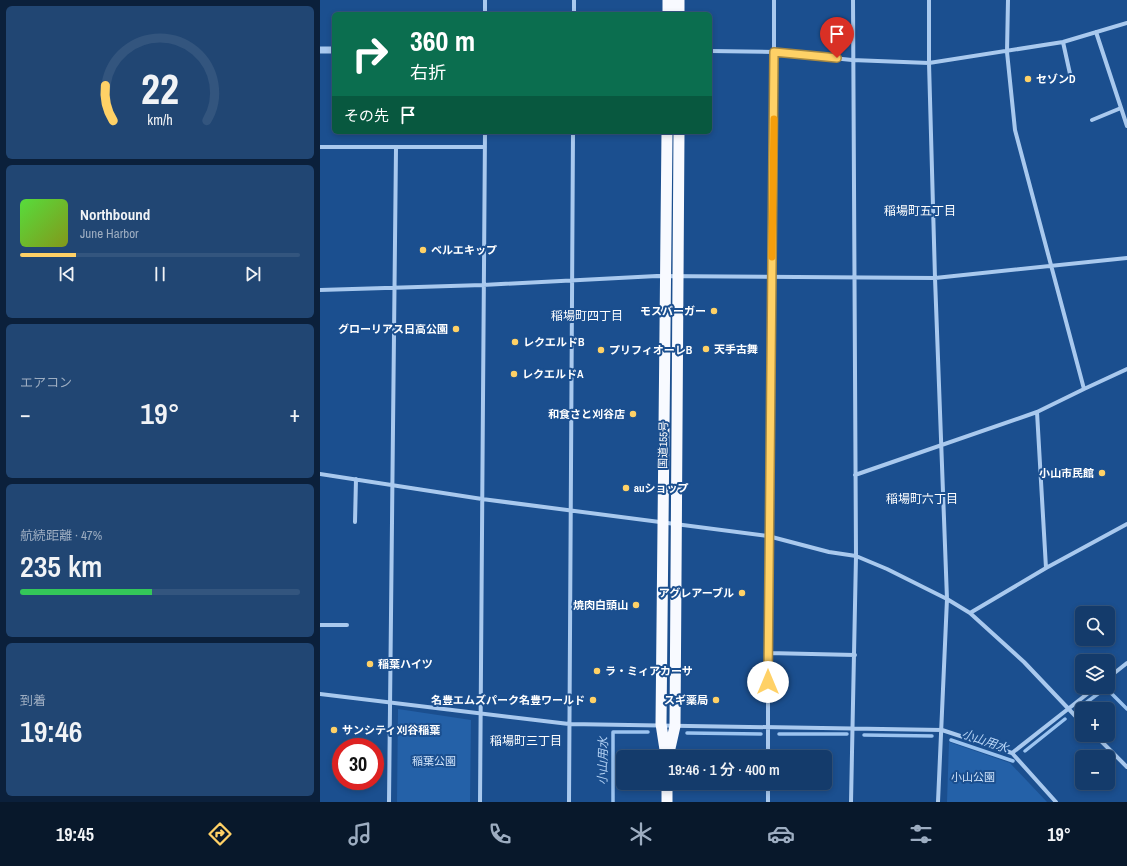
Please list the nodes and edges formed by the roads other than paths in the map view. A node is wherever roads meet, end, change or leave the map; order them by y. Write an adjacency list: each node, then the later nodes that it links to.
1 (485, 0): 9 (street)
2 (574, 0): 10 (street)
3 (668, 0): 11 (highway)
4 (679, 0): 12 (highway)
5 (774, 0): 19 (street)
6 (853, 0): 21 (street)
7 (930, 0): 22 (street)
8 (1008, 0): 20 (street)
9 (485, 12)
10 (574, 12)
11 (668, 12)
12 (679, 12)
13 (1127, 23): 14 (street)
14 (1096, 32): 15 (street); 24 (street)
15 (1063, 42): 20 (street); 23 (street)
16 (320, 50): 17 (street)
17 (332, 50)
18 (712, 51): 19 (street)
19 (774, 52): 21 (street); 38 (street)
20 (1007, 52): 22 (street); 35 (street)
21 (852, 60): 22 (street); 39 (street)
22 (929, 63): 40 (street)
23 (1072, 83)
24 (1121, 108): 25 (street); 26 (street)
25 (1092, 120)
26 (1127, 126)
27 (485, 134): 32 (street)
28 (573, 134): 41 (street)
29 (667, 134): 36 (highway, 国道155号)
30 (679, 134): 37 (highway, 国道155号)
31 (320, 147): 33 (street)
32 (485, 147): 33 (street); 42 (street)
33 (396, 148): 43 (street)
34 (1127, 258): 35 (street)
35 (1050, 267): 40 (street); 46 (street)
36 (664, 276): 37 (street); 41 (street); 56 (highway, 国道155号)
37 (679, 276): 38 (street); 57 (highway, 国道155号)
38 (772, 277): 39 (street); 59 (street)
39 (853, 278): 40 (street); 50 (street)
40 (934, 278): 48 (street)
41 (572, 279): 42 (street); 54 (street)
42 (483, 285): 43 (street); 53 (street)
43 (394, 287): 44 (street); 52 (street)
44 (320, 290)
45 (1127, 368): 46 (street)
46 (1084, 389): 47 (street)
47 (1037, 412): 48 (street); 61 (street)
48 (941, 446): 50 (street); 62 (street)
49 (320, 474): 51 (street)
50 (855, 475): 60 (street)
51 (356, 479): 52 (street); 55 (street)
52 (393, 484): 53 (street); 72 (street)
53 (482, 499): 54 (street); 74 (street)
54 (570, 511): 56 (street); 76 (street)
55 (355, 522)
56 (663, 522): 57 (street); 77 (highway, 国道155号)
57 (676, 523): 59 (street); 78 (highway, 国道155号)
58 (1127, 524): 61 (street)
59 (768, 536): 60 (street); 66 (street)
60 (856, 556): 62 (street); 67 (street)
61 (1046, 568): 63 (street)
62 (947, 599): 63 (street); 81 (street)
63 (970, 613): 73 (street)
64 (320, 625): 65 (street)
65 (347, 625)
66 (768, 653): 67 (street); 79 (street)
67 (855, 655): 80 (street)
68 (1127, 663): 69 (street)
69 (1115, 672)
70 (320, 694): 72 (street)
71 (1087, 694): 73 (street)
72 (391, 703): 74 (street); 90 (street)
73 (1068, 709): 75 (street); 86 (street)
74 (479, 714): 76 (street); 91 (street)
75 (1075, 716)
76 (569, 724): 77 (street); 92 (street)
77 (661, 724): 78 (street); 83 (highway, 国道155号)
78 (675, 726): 79 (street); 84 (highway, 国道155号)
79 (769, 726): 80 (street); 85 (street)
80 (853, 728): 81 (street); 95 (street)
81 (942, 730): 86 (street); 96 (street)
82 (1102, 742): 87 (street)
83 (666, 750)
84 (669, 750)
85 (768, 750)
86 (1012, 753): 97 (street)
87 (1127, 767)
88 (667, 790): 93 (highway)
89 (768, 790): 94 (street)
90 (389, 802)
91 (480, 802)
92 (569, 802)
93 (667, 802)
94 (768, 802)
95 (852, 802)
96 (938, 802)
97 (1056, 802)

